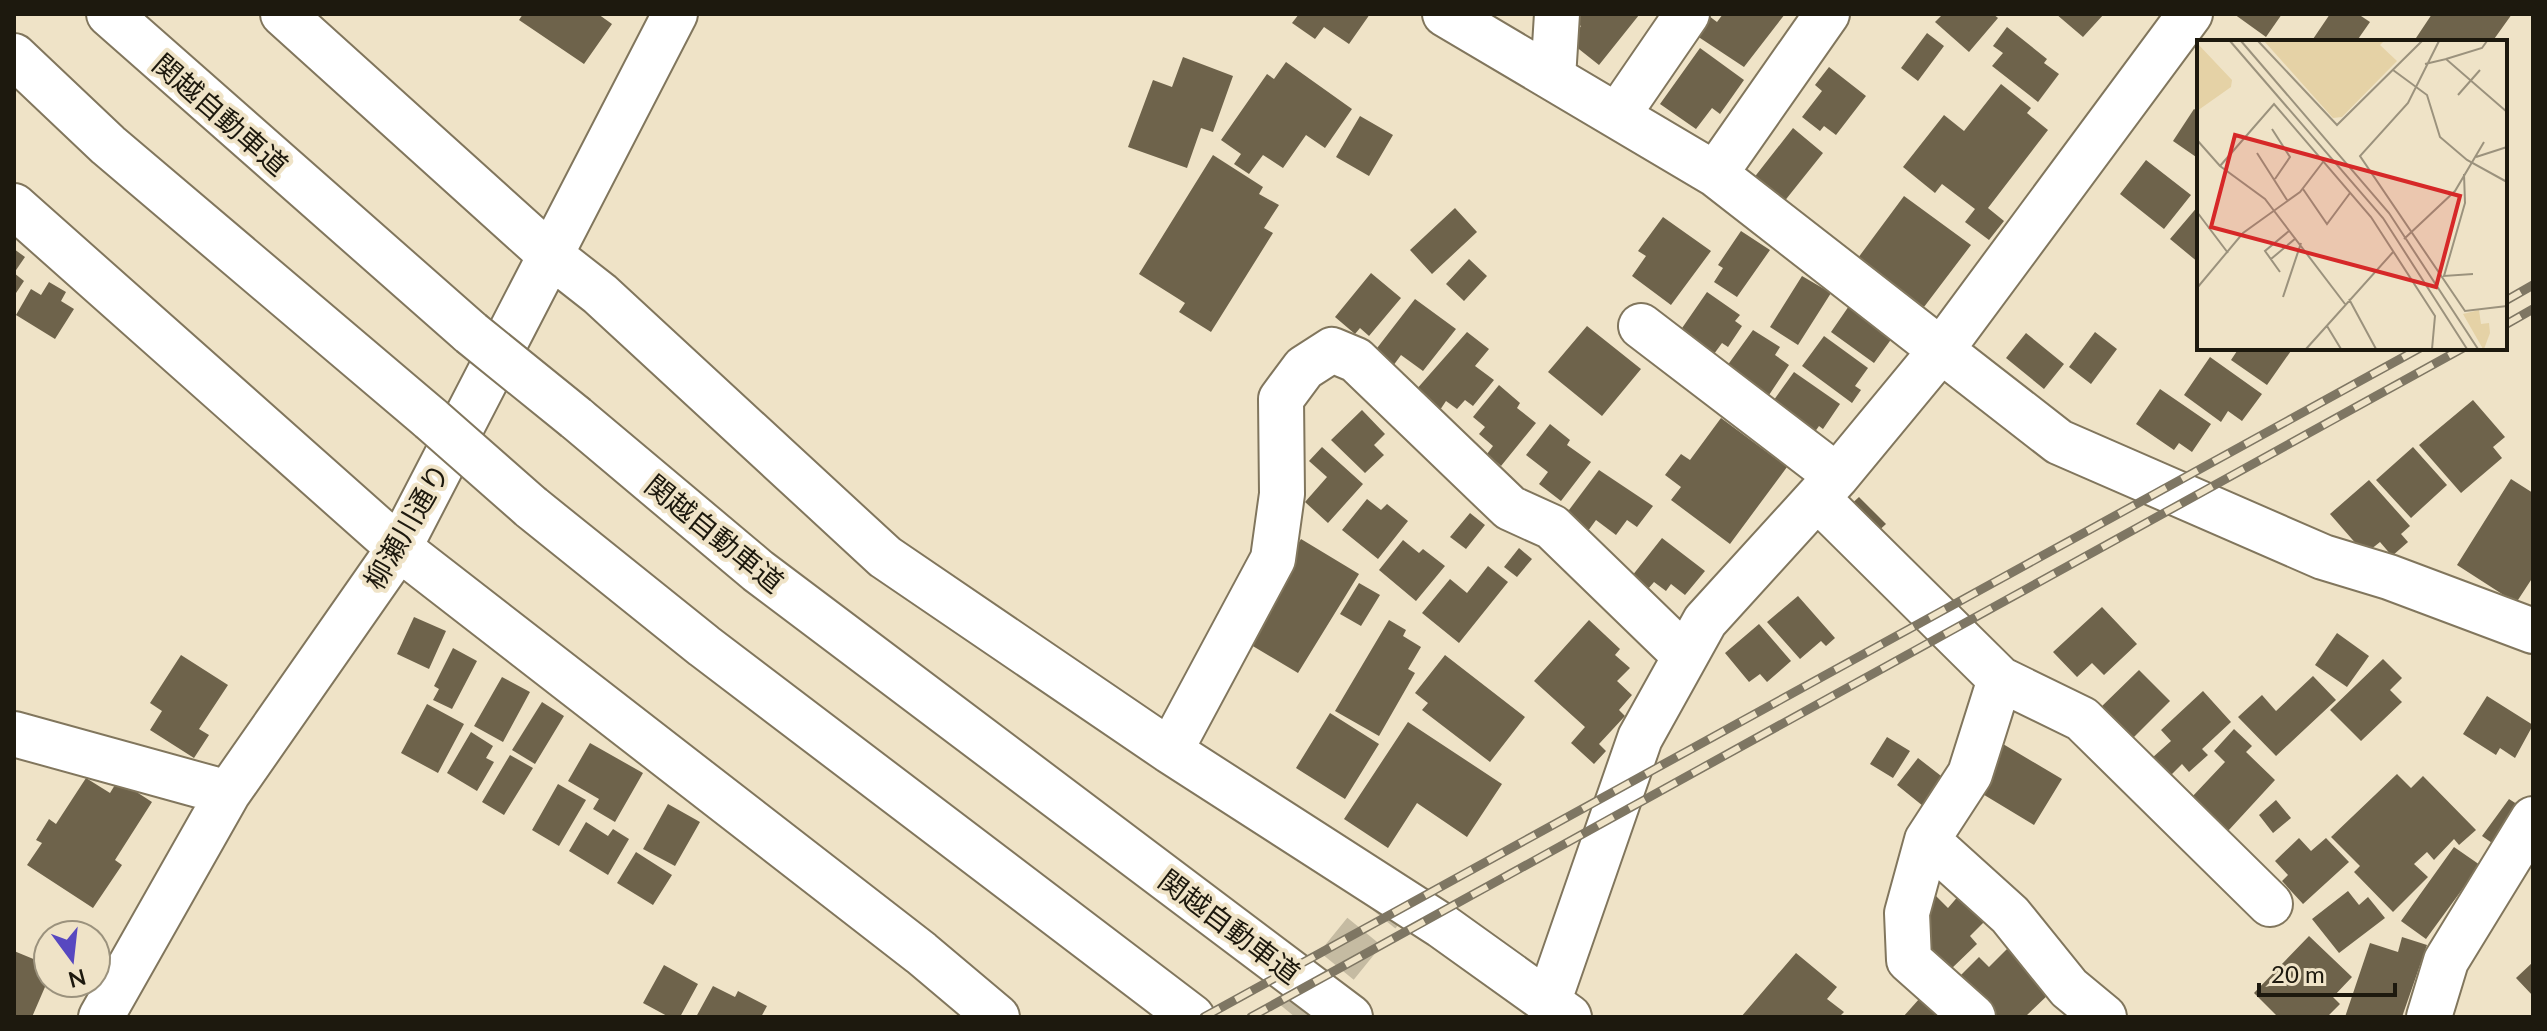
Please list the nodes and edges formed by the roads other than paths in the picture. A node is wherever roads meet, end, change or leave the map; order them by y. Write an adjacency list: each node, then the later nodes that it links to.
1 (109, 14): 32 (main road, 関越自動車道, bridge)
2 (283, 14): 14 (main road)
3 (675, 14): 14 (main road, 柳瀬川通り)
4 (1445, 14): 10 (main road)
5 (1557, 14): 10 (main road)
6 (1687, 14): 11 (main road)
7 (1827, 14): 12 (main road)
8 (2190, 14): 16 (main road)
9 (14, 56): 31 (main road, bridge)
10 (1553, 78): 11 (main road)
11 (1617, 116): 12 (main road)
12 (1715, 174): 16 (main road)
13 (14, 206): 18 (main road)
14 (549, 254): 18 (main road, 柳瀬川通り); 23 (main road)
15 (1641, 326): 17 (main road)
16 (1942, 349): 17 (main road); 19 (main road)
17 (1827, 487): 20 (main road); 21 (main road)
18 (399, 548): 24 (main road, 柳瀬川通り); 30 (main road)
19 (2533, 631)
20 (1685, 656): 23 (main road); 28 (main road)
21 (2000, 679): 26 (main road); 27 (main road)
22 (14, 734): 24 (main road)
23 (1170, 751): 28 (main road)
24 (228, 793): 29 (main road, 柳瀬川通り)
25 (2533, 819): 35 (main road)
26 (1927, 840): 33 (main road); 34 (main road)
27 (2270, 904)
28 (1559, 1010)
29 (101, 1017)
30 (997, 1017)
31 (1192, 1017)
32 (1350, 1017)
33 (1973, 1017)
34 (2104, 1017)
35 (2429, 1017)

